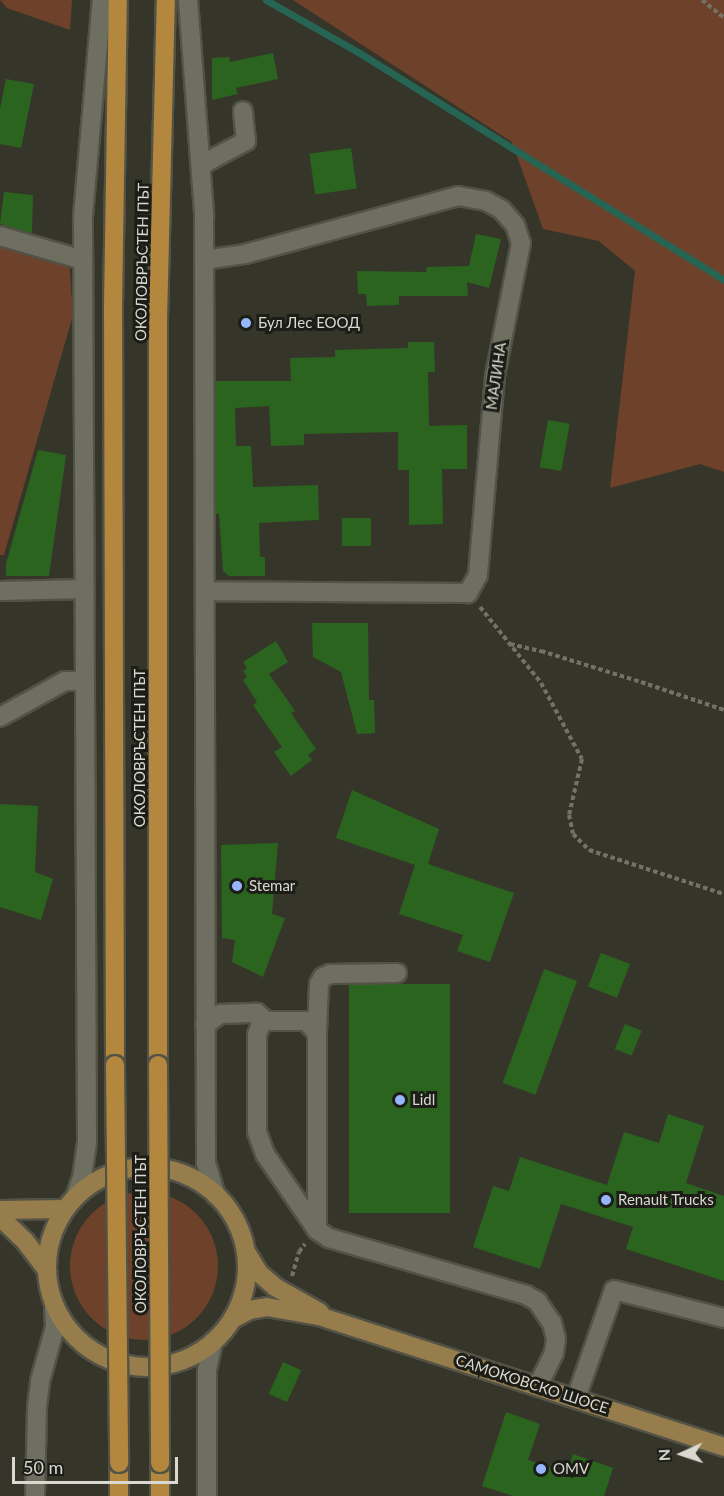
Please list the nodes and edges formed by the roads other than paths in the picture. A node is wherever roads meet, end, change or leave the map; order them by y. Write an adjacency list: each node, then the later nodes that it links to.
1 (102, 0): 8 (street)
2 (118, 0): 35 (highway, ОКОЛОВРЪСТЕН ПЪТ, bridge)
3 (166, 0): 36 (highway, ОКОЛОВРЪСТЕН ПЪТ, bridge)
4 (188, 0): 6 (street)
5 (243, 111): 6 (street)
6 (201, 170): 9 (street)
7 (0, 236): 8 (street)
8 (83, 260): 10 (street)
9 (204, 260): 12 (street); 12 (street, МАЛИНА)
10 (85, 589): 11 (street); 13 (street)
11 (0, 591)
12 (205, 591): 17 (street)
13 (85, 681): 14 (street); 20 (street)
14 (0, 717)
15 (397, 973): 18 (street)
16 (266, 1021): 17 (street); 18 (street); 23 (street)
17 (205, 1025): 19 (street)
18 (317, 1033): 23 (street)
19 (216, 1196): 20 (main road); 24 (main road)
20 (70, 1202): 21 (main road); 25 (main road)
21 (0, 1210)
22 (0, 1217): 25 (main road)
23 (317, 1230): 31 (street)
24 (246, 1251): 28 (main road); 29 (main road)
25 (46, 1269): 26 (main road)
26 (54, 1308): 30 (main road); 34 (street)
27 (724, 1318): 32 (street)
28 (233, 1319): 29 (main road); 30 (main road)
29 (339, 1322): 31 (main road, САМОКОВСКО ШОСЕ)
30 (213, 1342): 37 (street)
31 (538, 1386): 32 (main road, САМОКОВСКО ШОСЕ)
32 (576, 1398): 33 (main road, САМОКОВСКО ШОСЕ)
33 (724, 1447)
34 (35, 1496)
35 (119, 1496)
36 (160, 1496)
37 (207, 1496)

